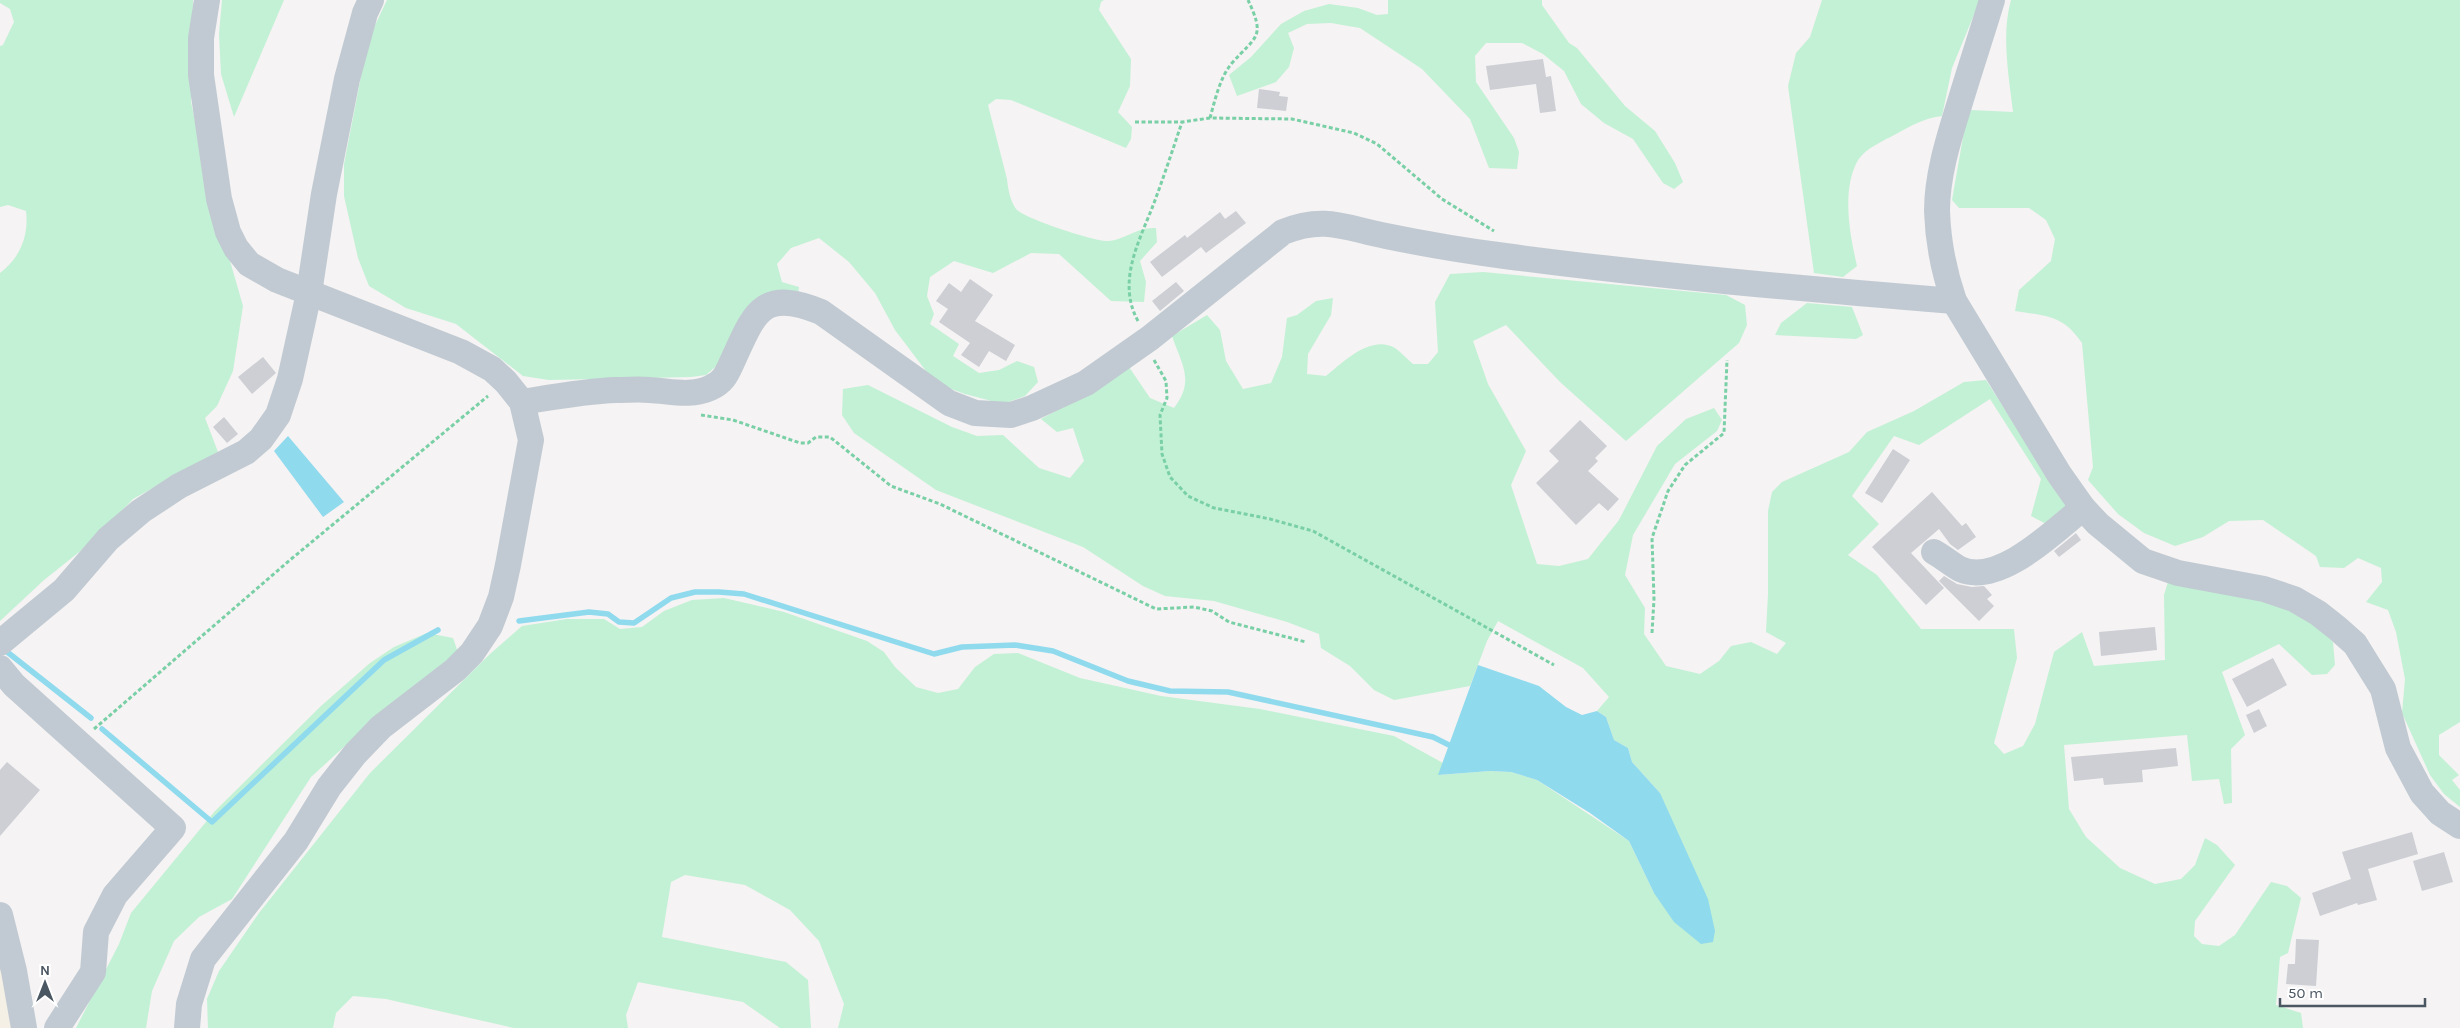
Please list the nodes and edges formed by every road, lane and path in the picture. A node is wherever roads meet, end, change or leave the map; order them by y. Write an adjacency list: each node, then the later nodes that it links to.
1 (208, 0): 9 (street)
2 (371, 0): 9 (street)
3 (1248, 0): 5 (path)
4 (1992, 0): 10 (street)
5 (1210, 118): 7 (path); 8 (path)
6 (1135, 122): 7 (path)
7 (1182, 122): 11 (path)
8 (1496, 232)
9 (309, 294): 13 (street); 20 (street)
10 (1954, 301): 11 (street); 16 (street)
11 (1147, 340): 14 (street); 21 (path)
12 (1727, 360): 18 (path)
13 (506, 382): 14 (street); 23 (path)
14 (522, 402): 28 (street)
15 (694, 414): 19 (path)
16 (2083, 508): 17 (street); 24 (street)
17 (1934, 552)
18 (1652, 633)
19 (1306, 642)
20 (0, 643)
21 (1554, 665)
22 (0, 668): 23 (street)
23 (78, 742): 27 (street)
24 (2460, 826)
25 (0, 915): 26 (street)
26 (24, 1028)
27 (57, 1028)
28 (187, 1028)

